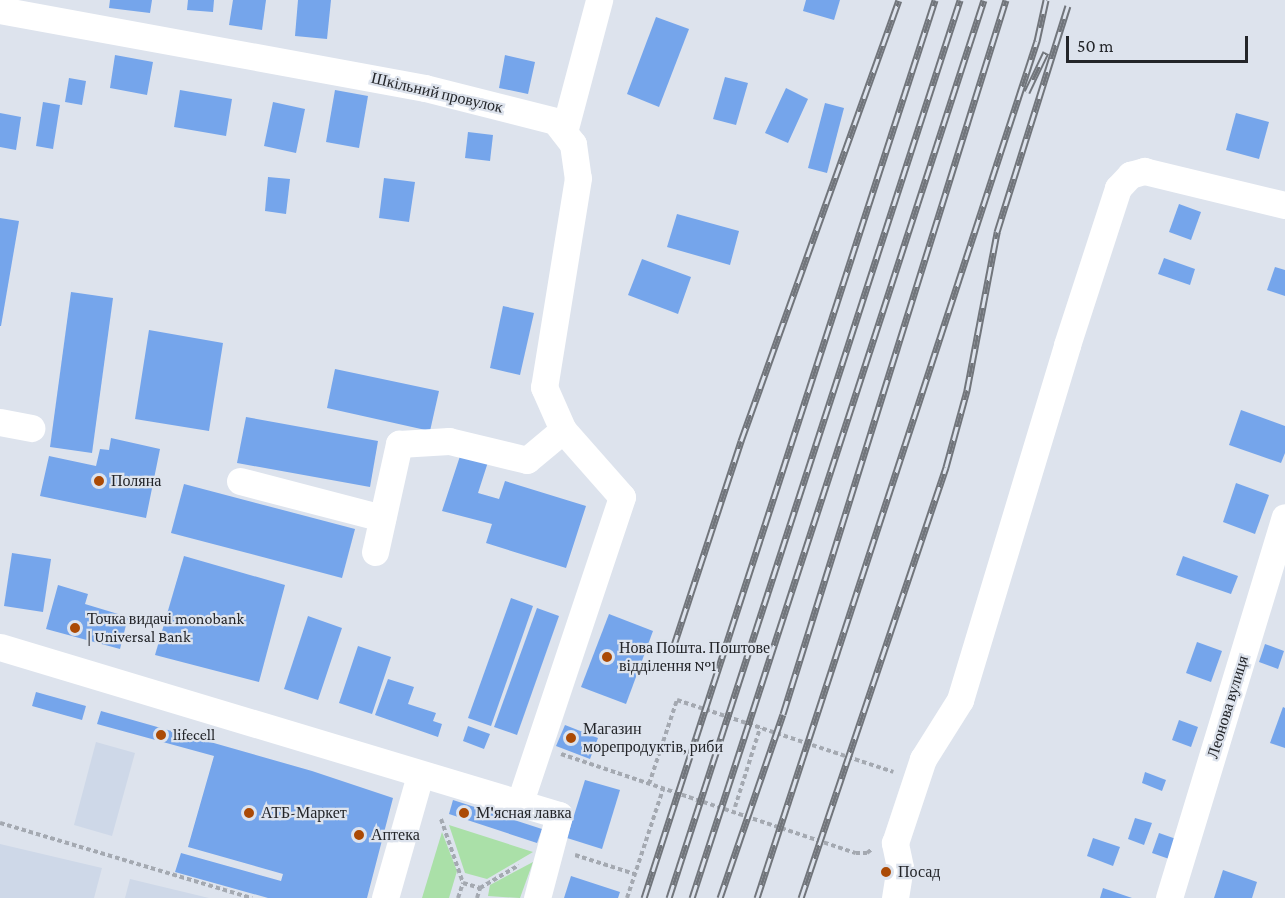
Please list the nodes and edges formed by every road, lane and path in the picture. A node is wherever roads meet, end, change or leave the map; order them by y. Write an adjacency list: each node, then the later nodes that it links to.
1 (599, 0): 3 (street)
2 (0, 10): 3 (street, Шкільний провулок)
3 (564, 132): 7 (street)
4 (1285, 205): 23 (street)
5 (0, 422): 6 (street)
6 (31, 428)
7 (563, 430): 10 (street); 14 (street)
8 (240, 482): 10 (street)
9 (1285, 517): 35 (street, Леонова вулиця)
10 (382, 518): 11 (street)
11 (375, 552)
12 (0, 647): 16 (street)
13 (760, 728): 15 (path); 17 (path); 20 (path)
14 (538, 746): 17 (path); 19 (street)
15 (898, 774)
16 (420, 775): 19 (street); 29 (street)
17 (649, 784): 18 (path)
18 (663, 789): 23 (path); 25 (path)
19 (519, 804): 24 (street)
20 (735, 807)
21 (441, 819): 26 (path)
22 (0, 824): 28 (path)
23 (895, 843): 34 (street)
24 (550, 847): 25 (path); 27 (path); 32 (street)
25 (635, 874): 33 (path)
26 (463, 883): 27 (path); 30 (path)
27 (480, 888): 31 (path)
28 (252, 898)
29 (385, 898)
30 (458, 898)
31 (477, 898)
32 (537, 898)
33 (627, 898)
34 (895, 898)
35 (1169, 898)

